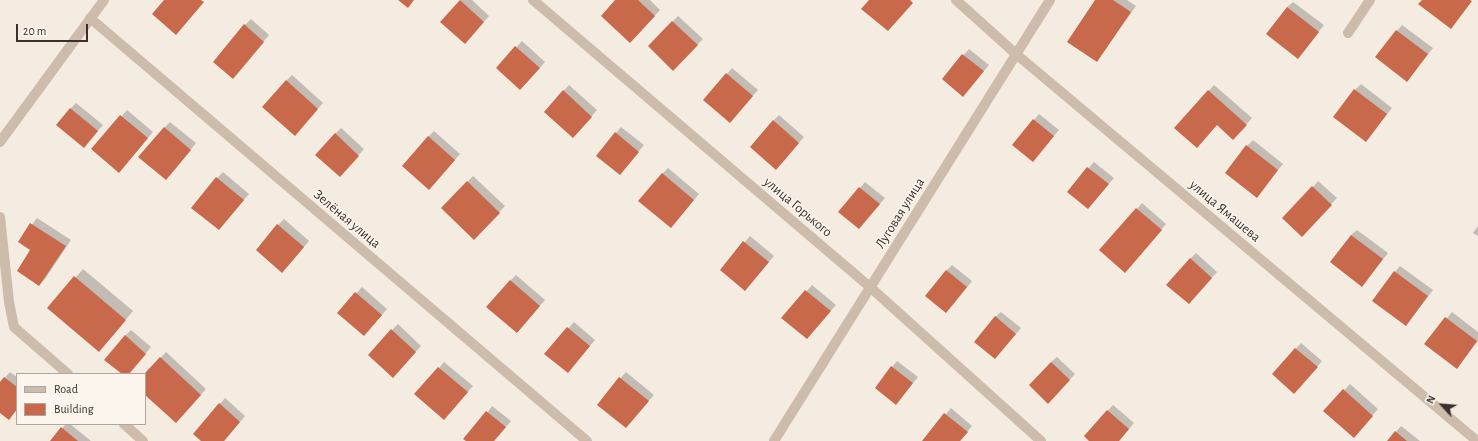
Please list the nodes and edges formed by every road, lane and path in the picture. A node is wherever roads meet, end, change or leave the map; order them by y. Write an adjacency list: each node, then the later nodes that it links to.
1 (104, 0): 6 (street)
2 (533, 0): 11 (street, улица Горького)
3 (956, 0): 8 (street, улица Ямашева)
4 (1050, 0): 8 (street, Луговая улица)
5 (1370, 0): 7 (street)
6 (90, 18): 9 (street); 15 (street, Зелёная улица)
7 (1348, 33)
8 (1016, 54): 11 (street, Луговая улица); 18 (street, улица Ямашева)
9 (0, 142)
10 (0, 217): 12 (street)
11 (870, 287): 16 (street, Луговая улица); 17 (street, улица Горького)
12 (67, 373)
13 (125, 425): 14 (street)
14 (143, 441)
15 (587, 441)
16 (774, 441)
17 (1041, 441)
18 (1477, 441)

